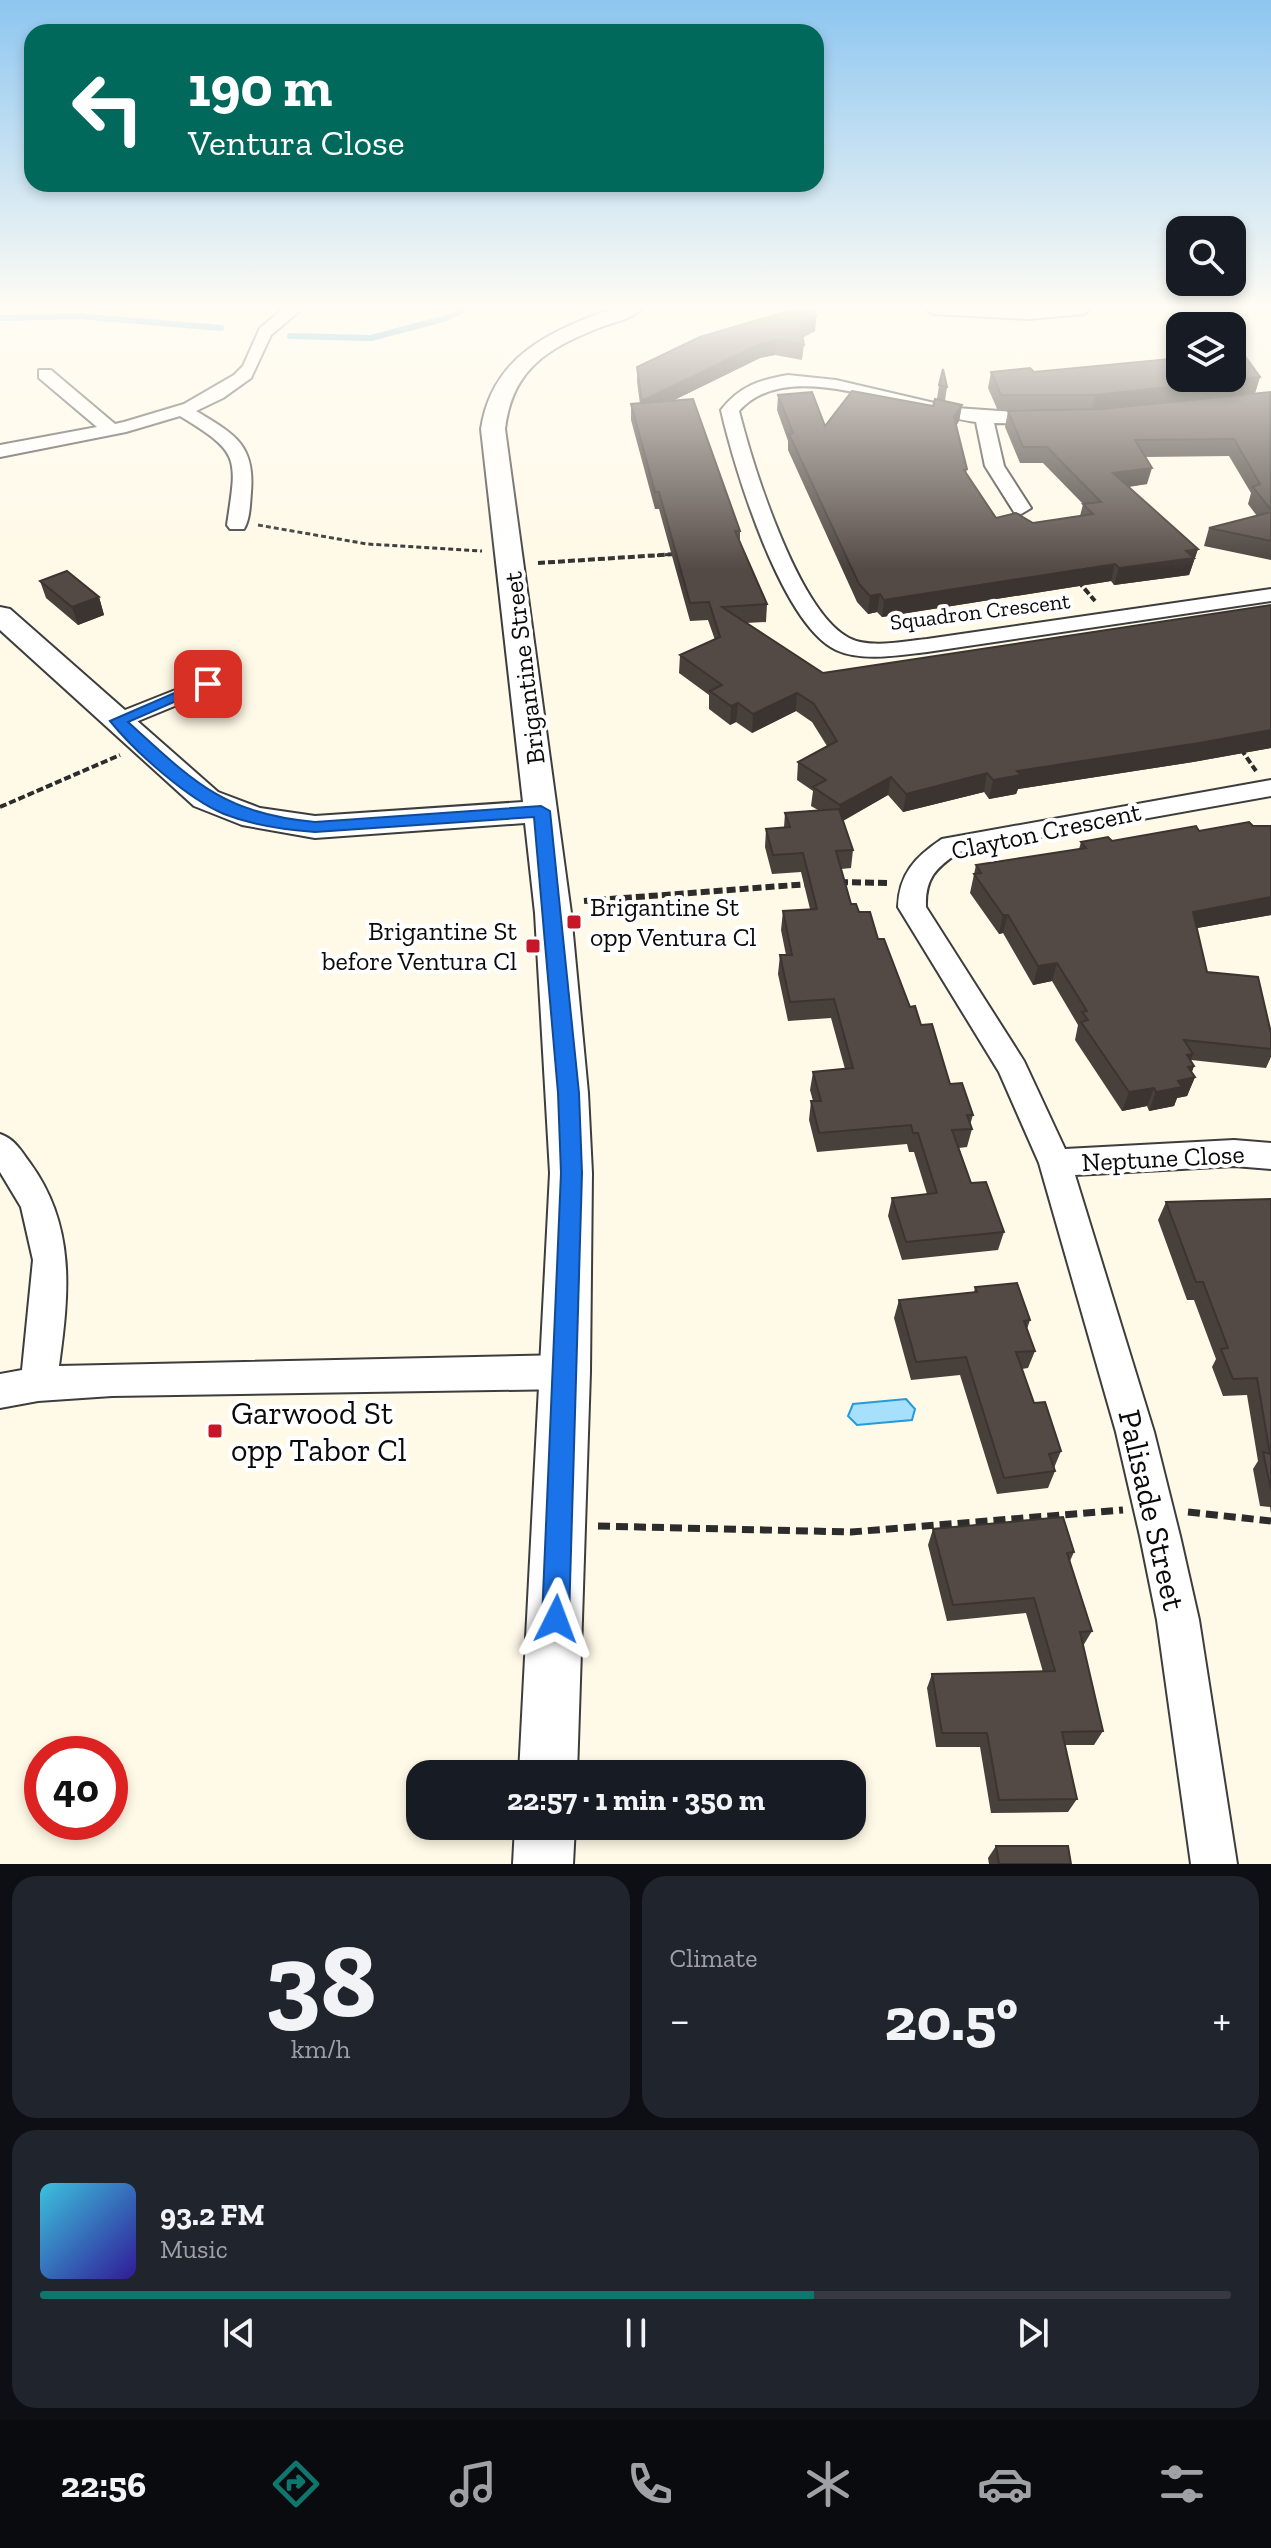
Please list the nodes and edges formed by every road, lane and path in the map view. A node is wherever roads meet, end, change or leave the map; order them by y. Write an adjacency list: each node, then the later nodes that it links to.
1 (71, 396): 9 (street)
2 (209, 396): 6 (street)
3 (499, 396): 14 (street, Brigantine Street)
4 (743, 396): 18 (street, Squadron Crescent)
5 (884, 396): 7 (street, Squadron Crescent)
6 (182, 410): 9 (street); 12 (street)
7 (985, 418): 8 (street, Squadron Crescent); 11 (street)
8 (1066, 418)
9 (109, 428): 10 (street)
10 (0, 451)
11 (1021, 508)
12 (237, 523): 14 (path)
13 (683, 554): 14 (path)
14 (510, 557): 25 (street, Brigantine Street)
15 (1073, 576): 18 (path)
16 (1271, 595): 18 (street, Squadron Crescent)
17 (0, 615): 20 (street)
18 (1119, 617)
19 (208, 684): 20 (street)
20 (118, 721): 22 (street)
21 (1236, 744): 23 (path)
22 (143, 745): 24 (path); 25 (street)
23 (1269, 788): 28 (street, Clayton Crescent)
24 (0, 807)
25 (541, 811): 29 (street, Brigantine Street)
26 (833, 882): 28 (path)
27 (818, 883): 29 (path)
28 (911, 886): 32 (street)
29 (553, 913): 33 (street, Brigantine Street)
30 (0, 1147): 34 (street)
31 (1271, 1156): 32 (street, Neptune Close)
32 (1055, 1163): 36 (street, Palisade Street)
33 (566, 1372): 34 (street); 38 (street, Brigantine Street)
34 (38, 1384): 35 (street)
35 (0, 1391)
36 (1154, 1508): 37 (path); 38 (path); 42 (street, Palisade Street)
37 (1271, 1521)
38 (561, 1525): 39 (street, Brigantine Street)
39 (549, 1760)
40 (544, 1840): 41 (street)
41 (543, 1864)
42 (1214, 1864)

